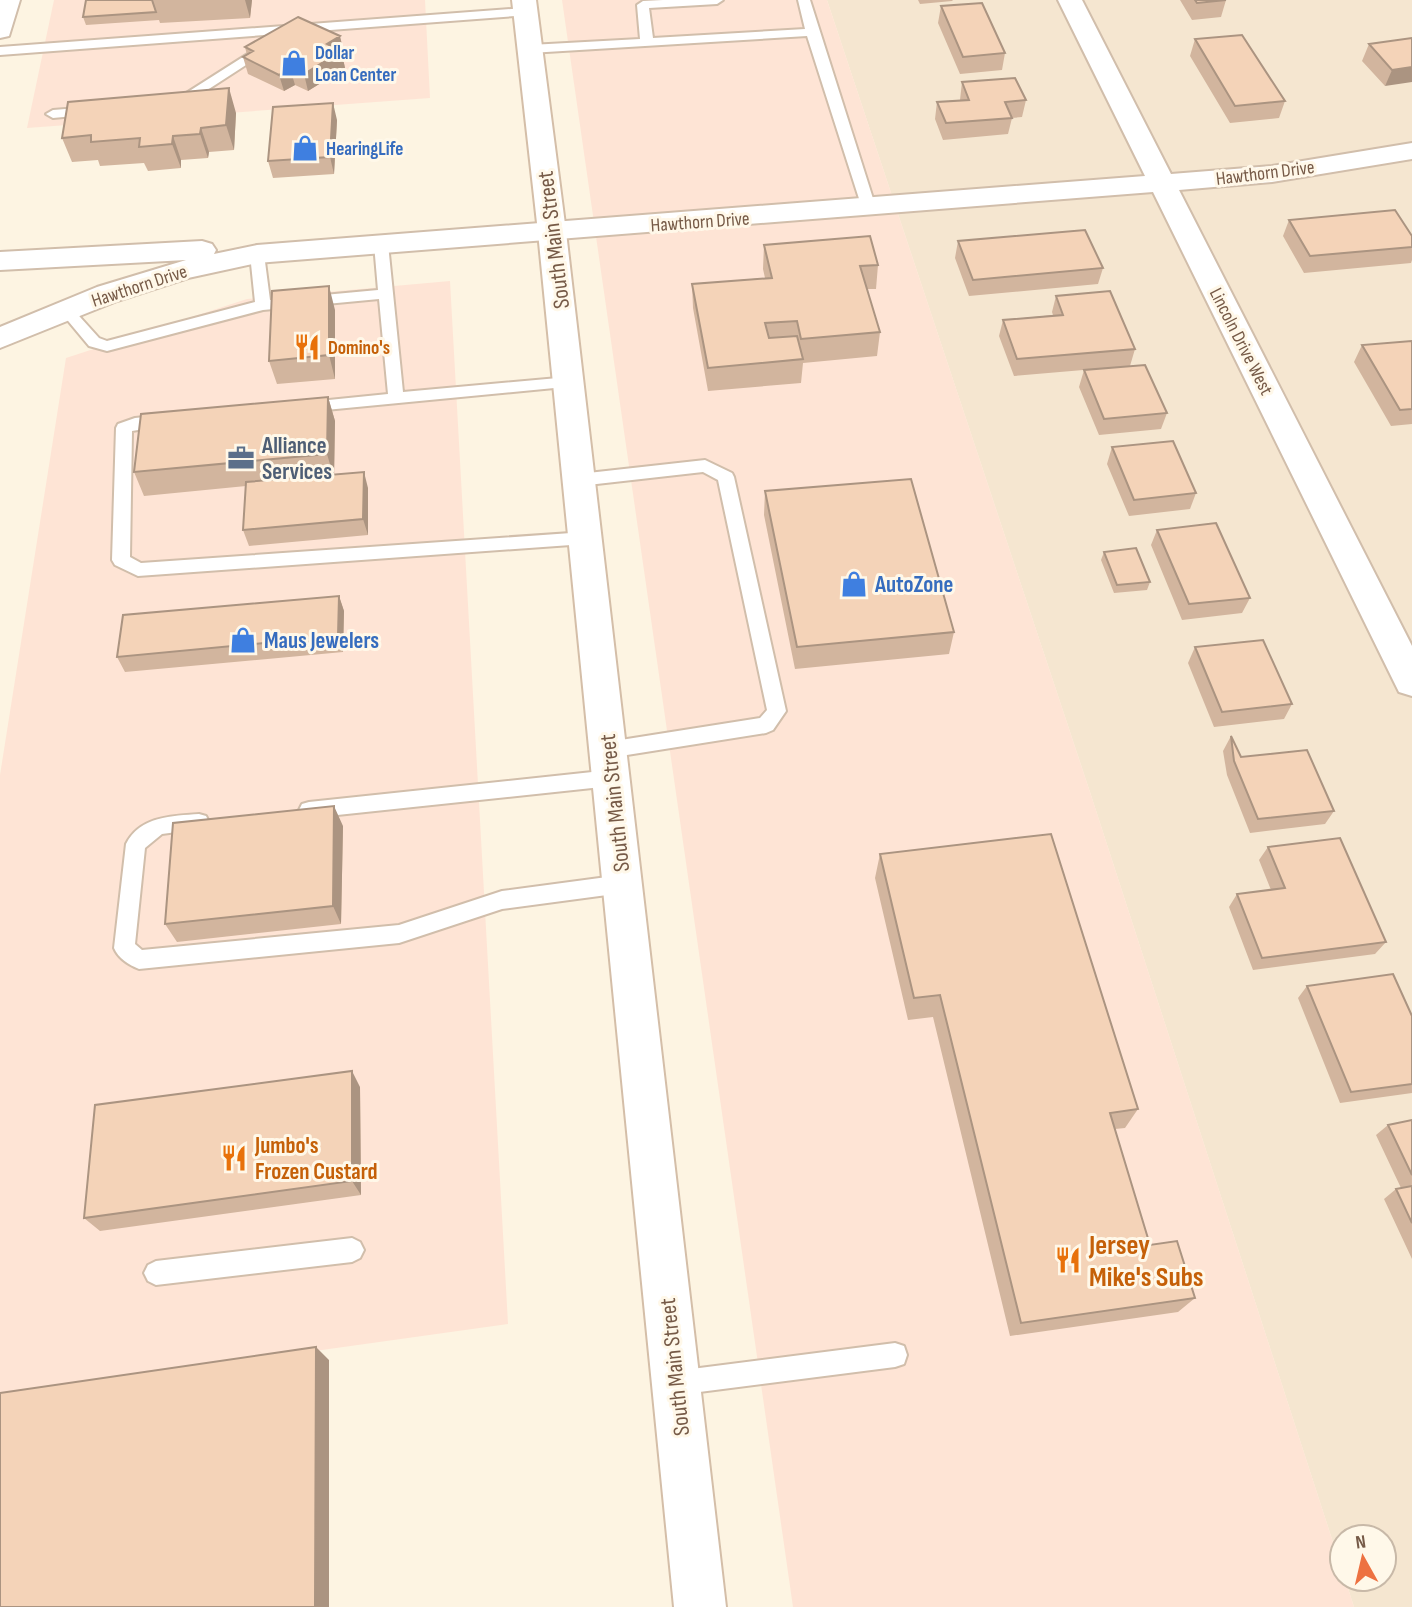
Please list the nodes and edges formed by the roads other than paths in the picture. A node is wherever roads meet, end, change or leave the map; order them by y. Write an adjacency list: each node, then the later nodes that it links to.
1 (8, 0): 8 (street)
2 (717, 0): 5 (lane)
3 (804, 0): 9 (lane)
4 (1070, 0): 17 (street, Lincoln Drive West)
5 (642, 2): 10 (lane)
6 (524, 6): 7 (lane); 11 (street, South Main Street)
7 (292, 29): 12 (lane); 13 (lane)
8 (0, 31)
9 (813, 32): 10 (lane); 18 (lane)
10 (648, 42): 11 (lane)
11 (530, 49): 19 (street, South Main Street)
12 (0, 51)
13 (164, 105)
14 (103, 110): 15 (lane)
15 (53, 114)
16 (1412, 151): 17 (street, Hawthorn Drive)
17 (1162, 183): 18 (street, Hawthorn Drive); 33 (street, Lincoln Drive West)
18 (869, 208): 19 (street, Hawthorn Drive)
19 (552, 232): 20 (street, Hawthorn Drive); 27 (street, South Main Street)
20 (381, 244): 21 (street, Hawthorn Drive); 23 (lane)
21 (257, 254): 22 (street); 24 (lane); 25 (street, Hawthorn Drive)
22 (0, 261)
23 (386, 294): 24 (lane); 28 (lane)
24 (263, 305): 25 (lane)
25 (66, 310): 26 (street, Hawthorn Drive)
26 (0, 338)
27 (569, 382): 28 (lane); 31 (street, South Main Street)
28 (396, 398): 29 (lane)
29 (286, 409)
30 (176, 420): 32 (lane)
31 (579, 480): 32 (street, South Main Street); 34 (lane)
32 (585, 538): 34 (street, South Main Street)
33 (1412, 682)
34 (610, 764): 35 (lane); 37 (street, South Main Street)
35 (293, 812)
36 (225, 819): 37 (lane)
37 (622, 884): 41 (street, South Main Street)
38 (352, 1250): 39 (lane)
39 (156, 1273)
40 (895, 1355): 41 (lane)
41 (676, 1383): 42 (street, South Main Street)
42 (700, 1607)

